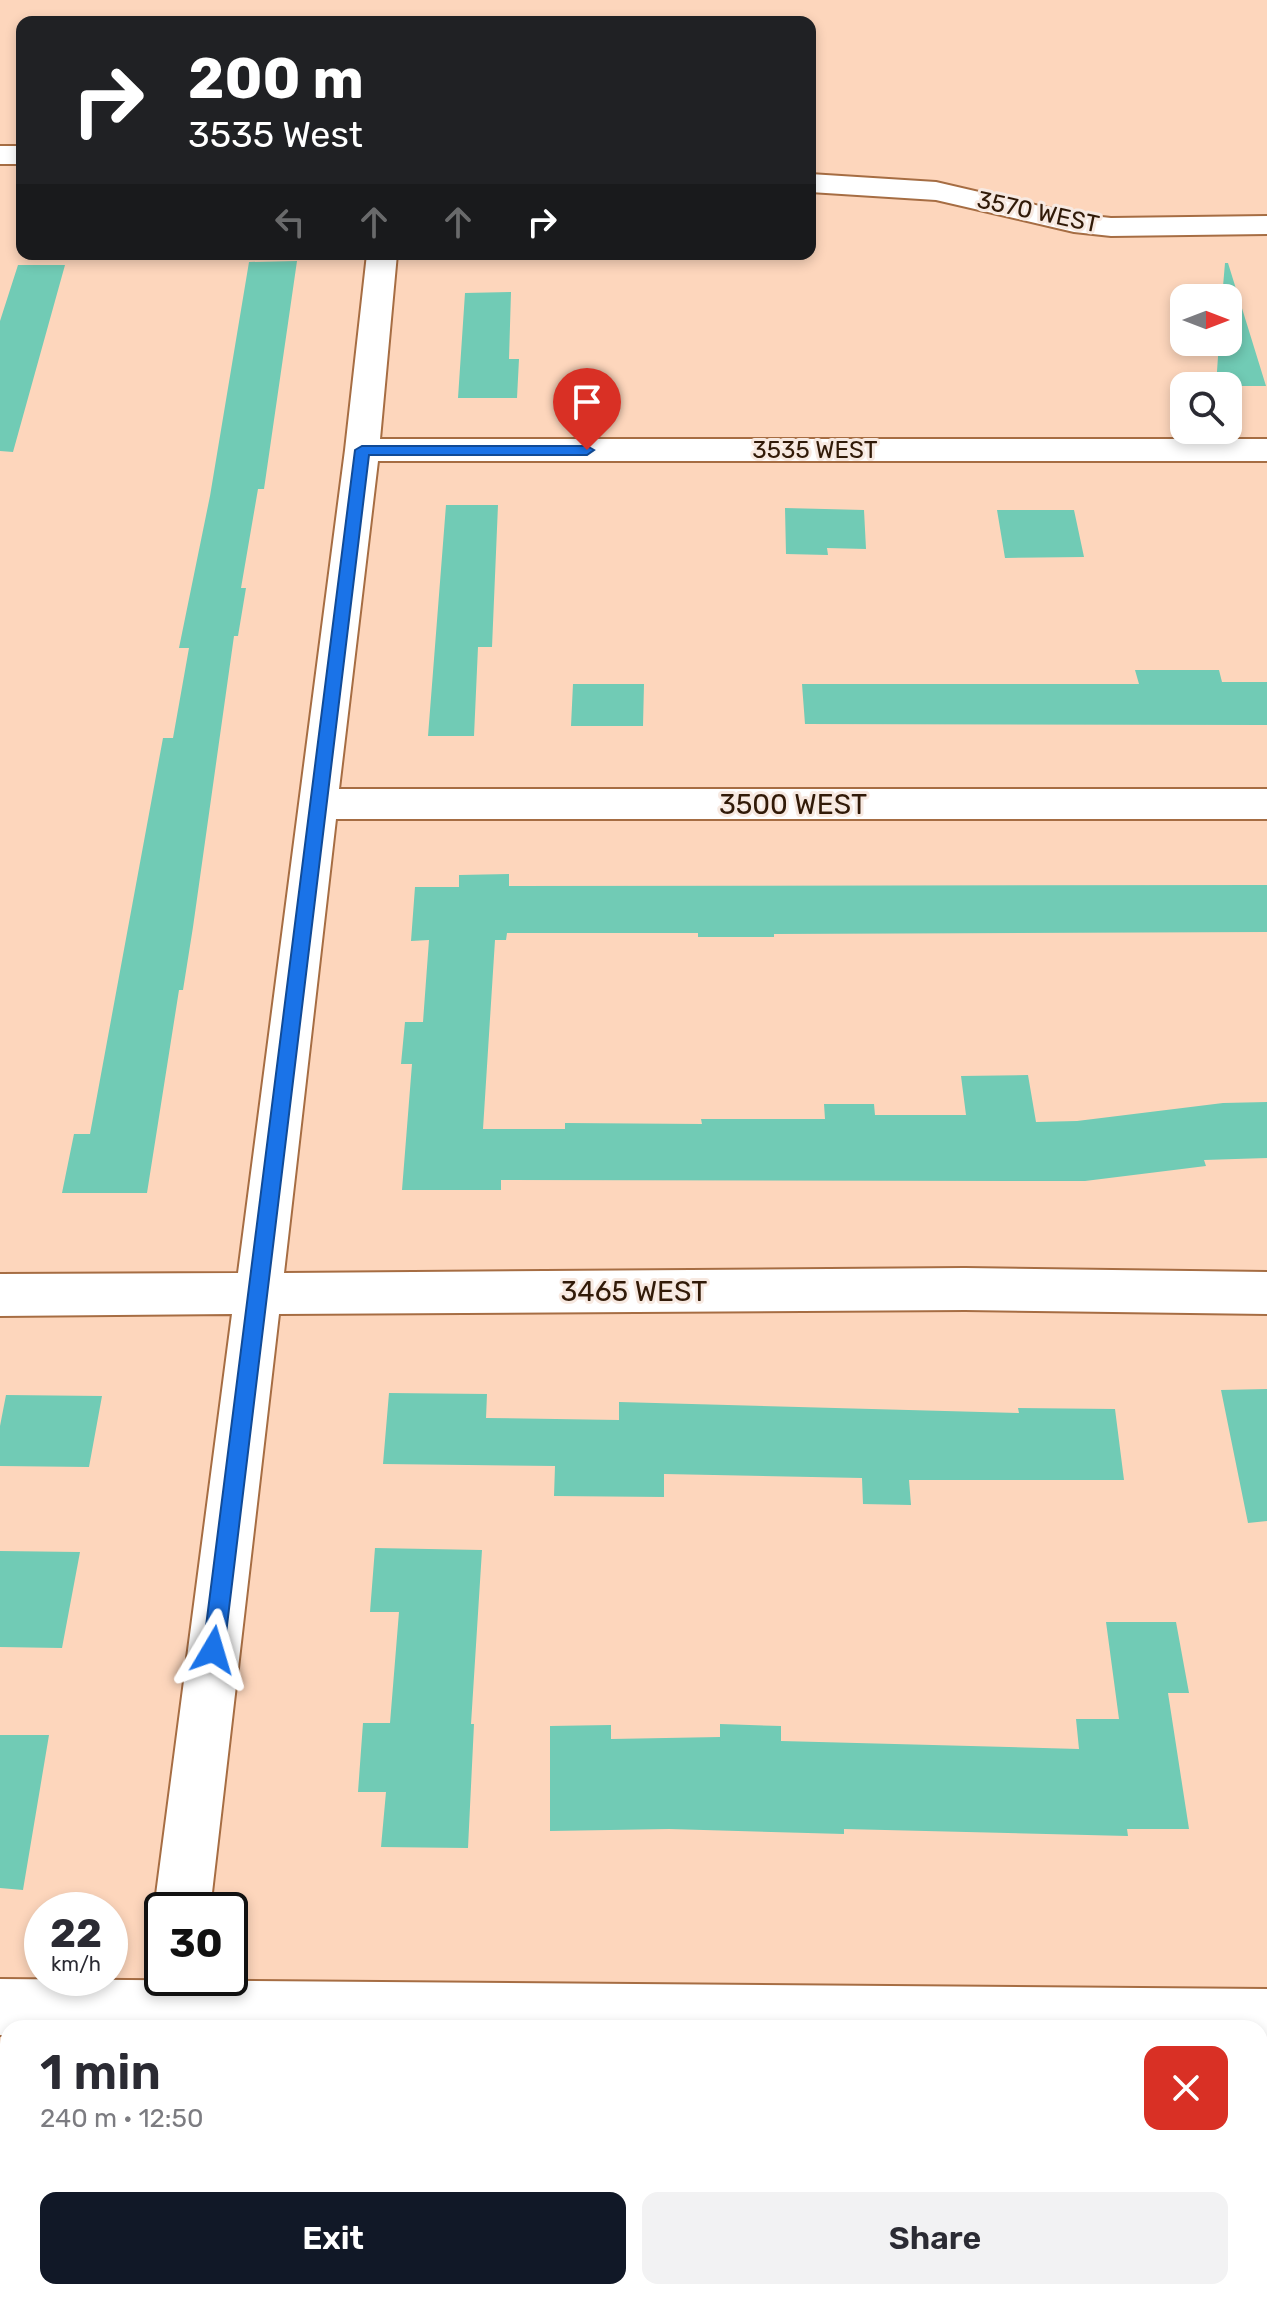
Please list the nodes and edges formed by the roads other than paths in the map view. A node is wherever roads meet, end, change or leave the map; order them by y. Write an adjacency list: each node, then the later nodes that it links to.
1 (816, 183): 2 (street, 3570 WEST)
2 (1267, 225)
3 (381, 260): 4 (street)
4 (362, 450): 5 (street, 3535 WEST); 6 (street)
5 (1267, 450)
6 (318, 804): 7 (street, 3500 WEST); 9 (street)
7 (1267, 804)
8 (1267, 1293): 9 (street, 3465 WEST)
9 (256, 1294): 10 (street, 3465 WEST); 11 (street)
10 (0, 1295)
11 (184, 1892)
12 (171, 2004): 13 (street); 14 (street)
13 (0, 2007)
14 (1267, 2017)

